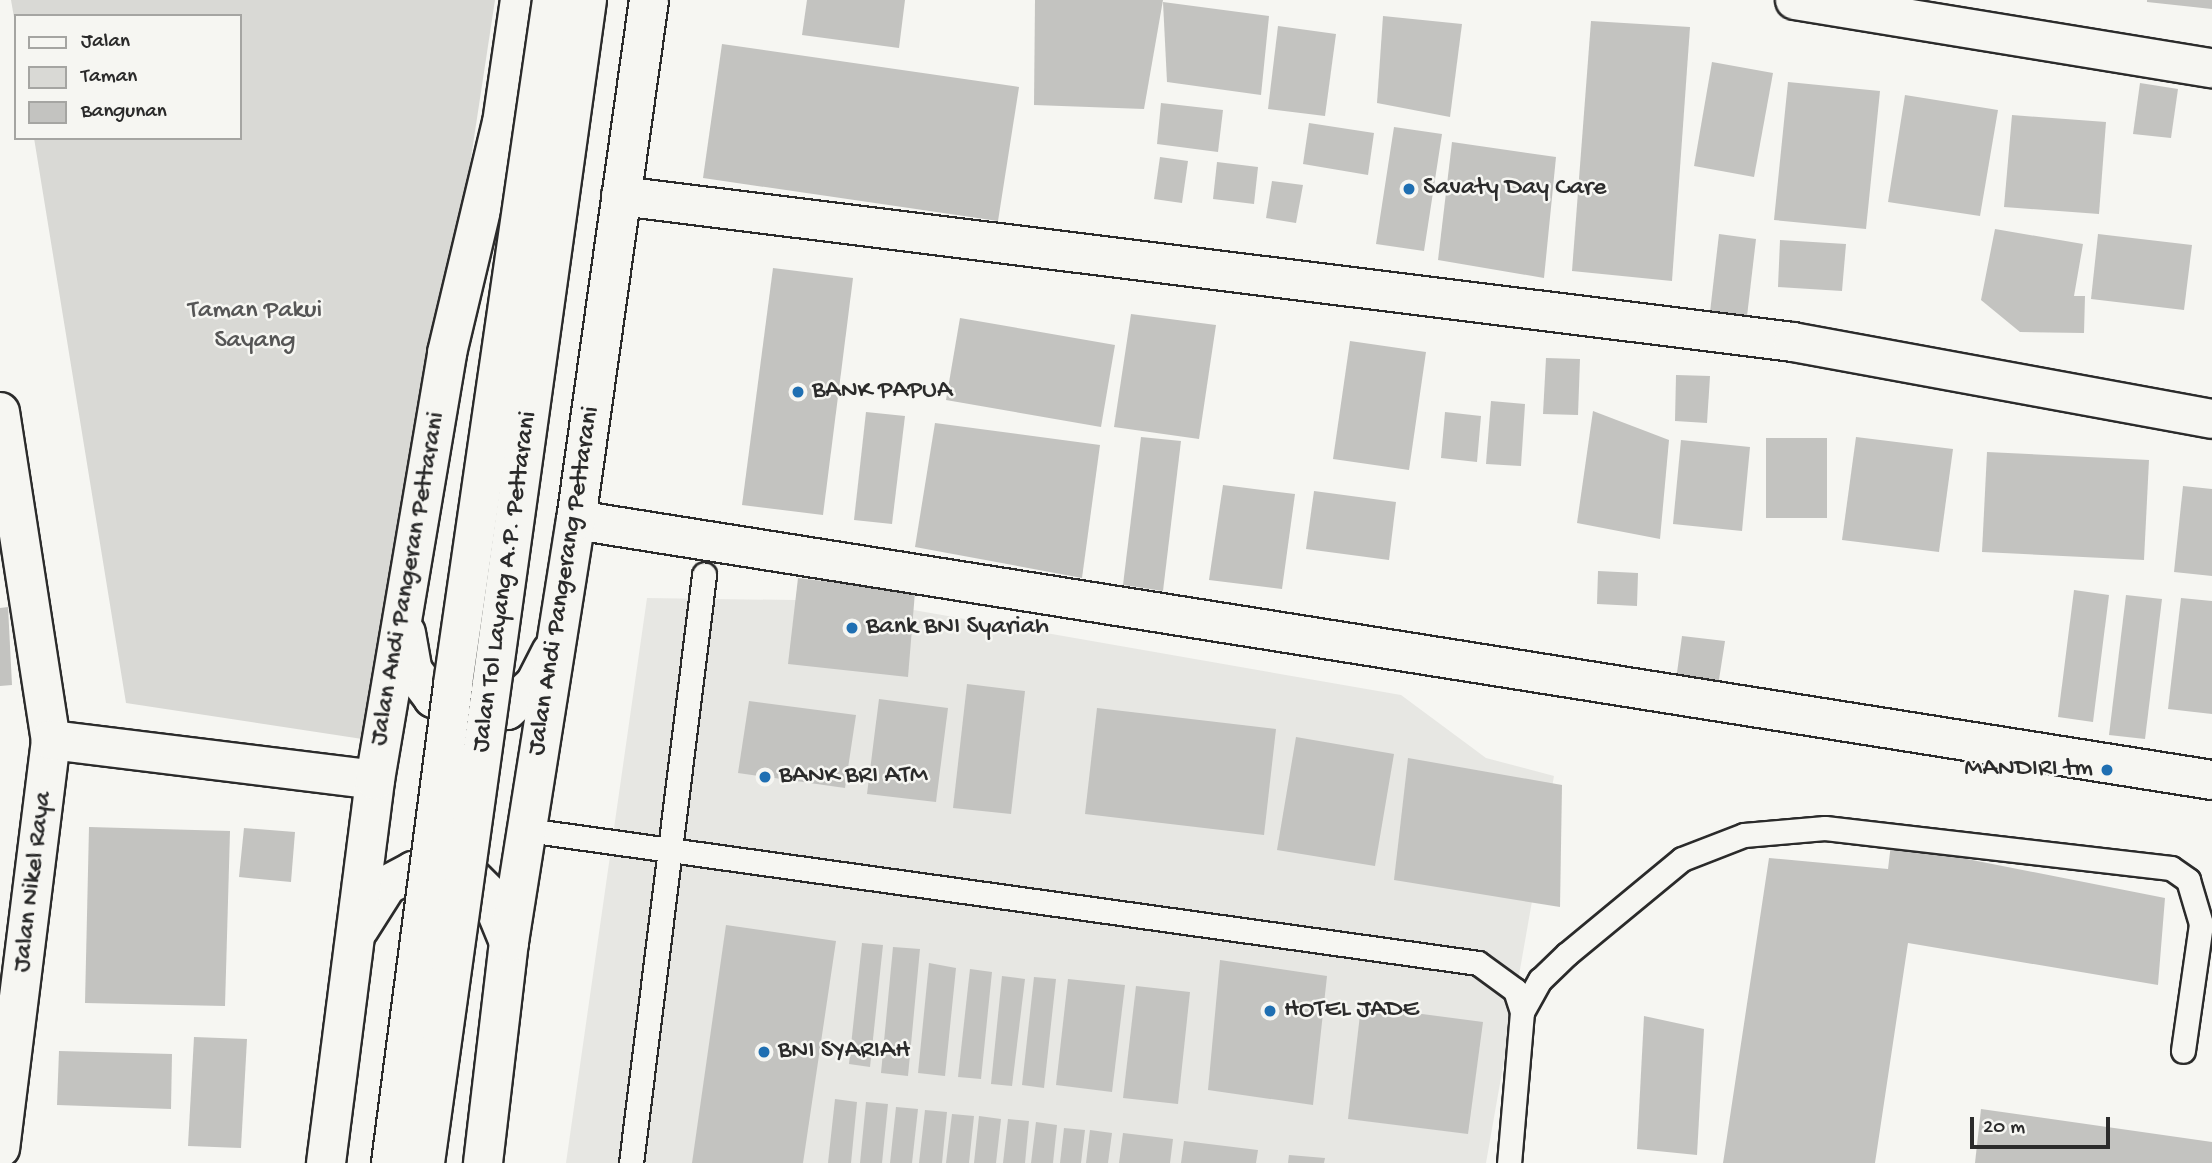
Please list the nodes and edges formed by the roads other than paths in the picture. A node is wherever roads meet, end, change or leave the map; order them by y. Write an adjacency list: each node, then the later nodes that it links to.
1 (520, 0): 12 (main road, Jalan Andi Pangeran Pettarani)
2 (552, 0): 25 (main road, Jalan Tol Layang A.P. Pettarani, bridge)
3 (587, 0): 26 (main road, Jalan Tol Layang A.P. Pettarani, bridge)
4 (1795, 0): 6 (main road)
5 (659, 1): 7 (main road, Jalan Andi Pangerang Pettarani)
6 (2212, 68)
7 (621, 196): 9 (main road); 10 (main road, Jalan Andi Pangerang Pettarani)
8 (0, 412): 14 (main road, Jalan Nikel Raya)
9 (2212, 419)
10 (576, 520): 13 (main road, Jalan Andi Pangerang Pettarani); 16 (main road)
11 (704, 575): 18 (lane)
12 (404, 623): 13 (main road); 15 (main road, Jalan Andi Pangeran Pettarani)
13 (559, 634): 17 (main road, Jalan Andi Pangerang Pettarani)
14 (51, 740): 15 (main road); 23 (main road, Jalan Nikel Raya)
15 (375, 780): 19 (main road, Jalan Andi Pangeran Pettarani)
16 (2212, 780)
17 (527, 830): 18 (lane); 20 (main road, Jalan Andi Pangerang Pettarani)
18 (671, 849): 21 (lane); 28 (lane)
19 (354, 937): 20 (main road); 24 (main road, Jalan Andi Pangeran Pettarani)
20 (509, 942): 27 (main road, Jalan Andi Pangerang Pettarani)
21 (1522, 1012): 22 (lane); 29 (lane)
22 (2183, 1051)
23 (0, 1148)
24 (326, 1163)
25 (391, 1163)
26 (425, 1163)
27 (483, 1163)
28 (631, 1163)
29 (1509, 1163)

